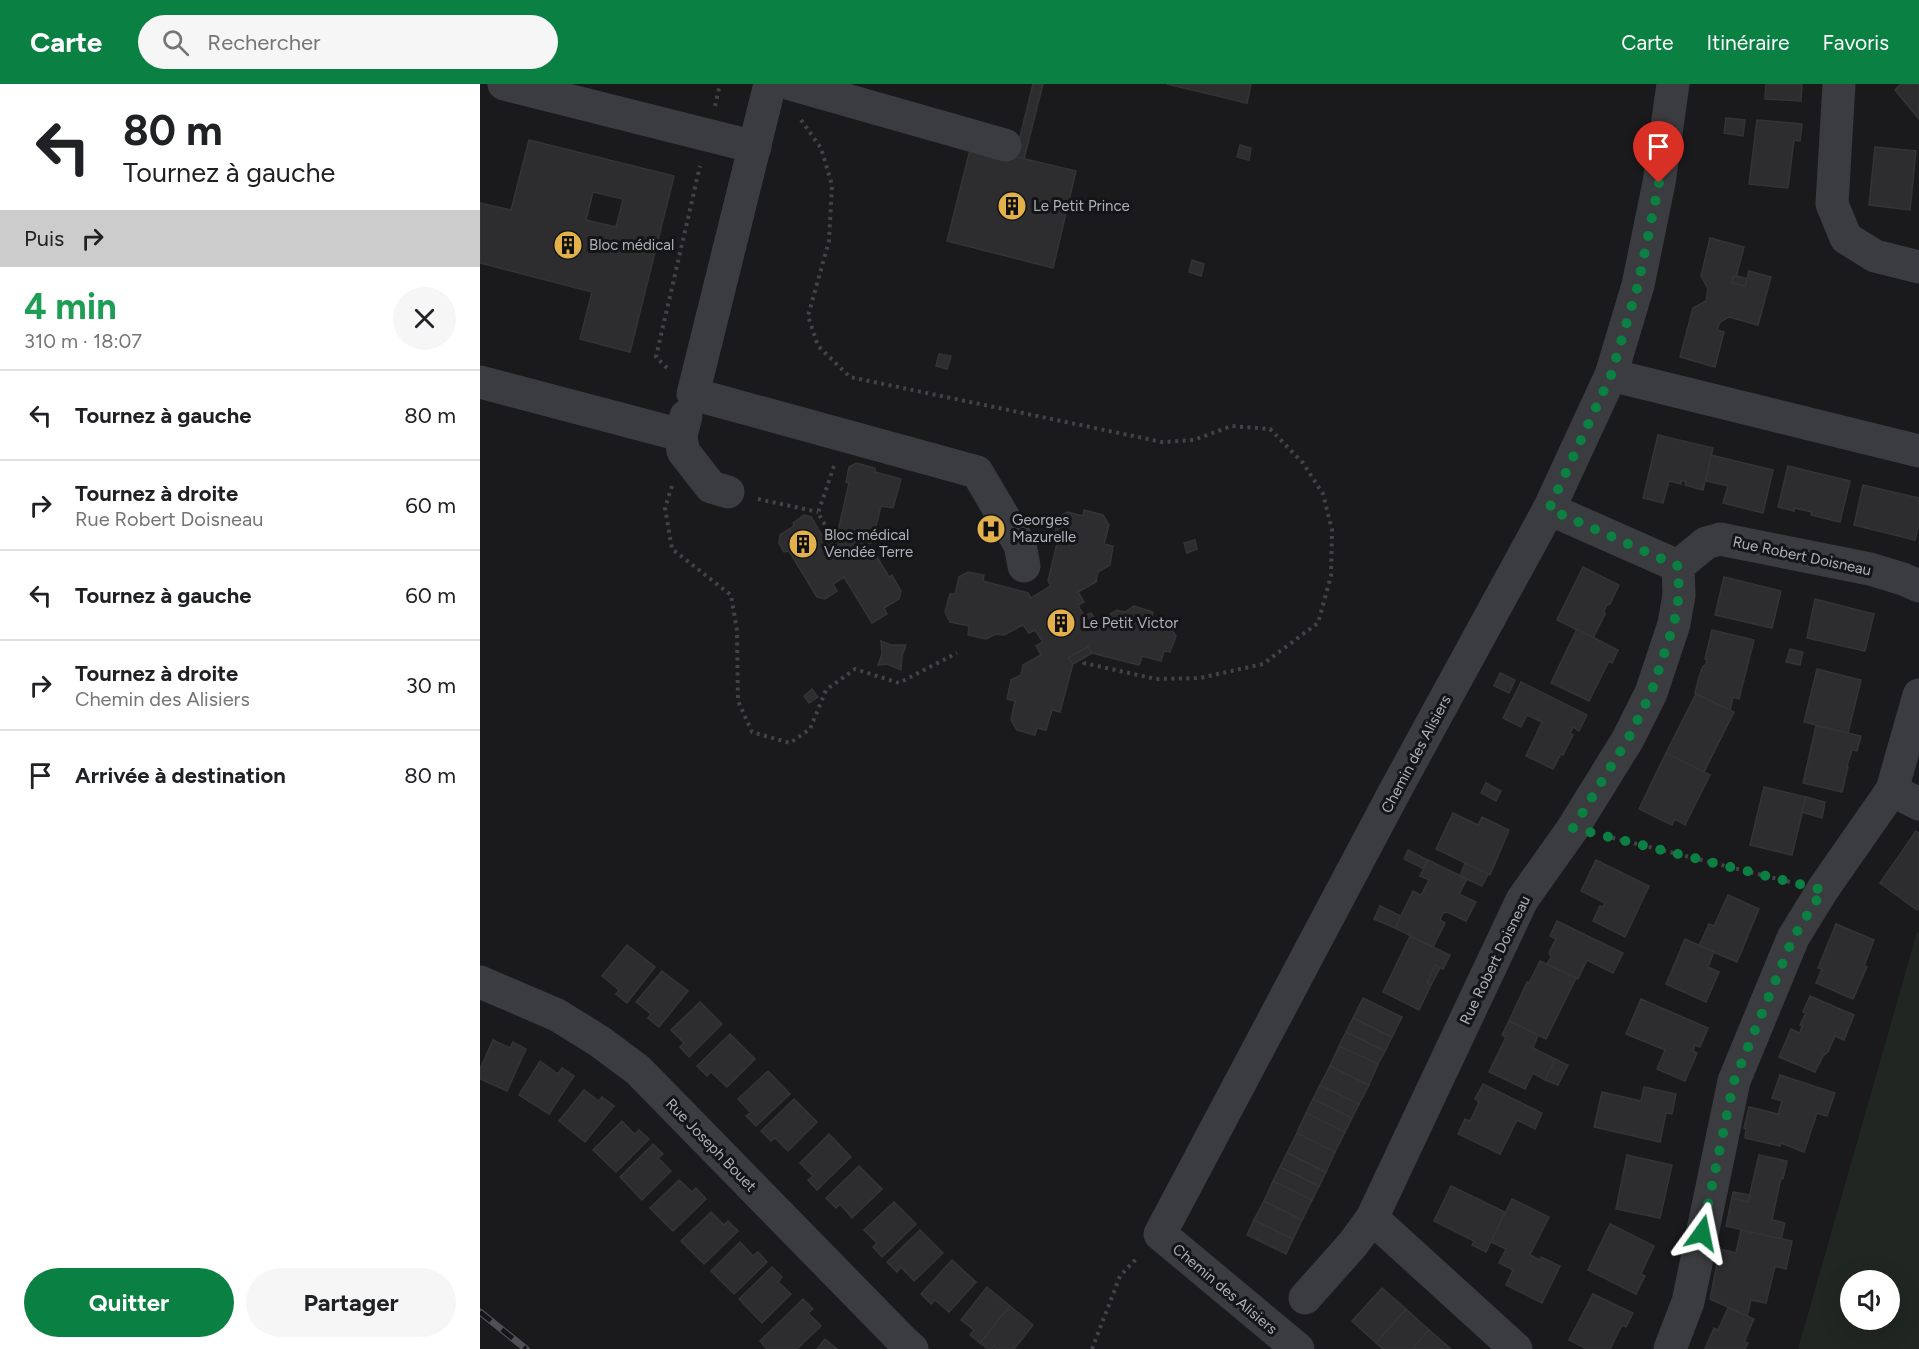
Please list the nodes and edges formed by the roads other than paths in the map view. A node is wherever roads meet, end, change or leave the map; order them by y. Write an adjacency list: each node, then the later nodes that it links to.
1 (504, 84): 7 (street)
2 (770, 84): 7 (street)
3 (1673, 84): 9 (street, Chemin des Alisiers)
4 (1839, 84): 8 (street)
5 (792, 98): 6 (street)
6 (1005, 145)
7 (755, 147): 11 (street)
8 (1919, 267)
9 (1611, 375): 13 (street); 15 (street, Chemin des Alisiers)
10 (480, 382): 12 (street)
11 (693, 394): 12 (street); 16 (street)
12 (682, 443): 14 (street)
13 (1919, 451)
14 (728, 492)
15 (1549, 509): 17 (street); 25 (street, Chemin des Alisiers)
16 (1024, 566)
17 (1678, 566): 18 (street, Rue Robert Doisneau); 22 (street, Rue Robert Doisneau)
18 (1919, 586)
19 (1919, 695): 20 (street)
20 (1905, 797): 27 (street)
21 (480, 982): 24 (street, Rue Joseph Bouet)
22 (1372, 1218): 23 (street, Rue Robert Doisneau); 26 (street)
23 (1305, 1298)
24 (912, 1349)
25 (1298, 1349)
26 (1516, 1349)
27 (1670, 1349)

